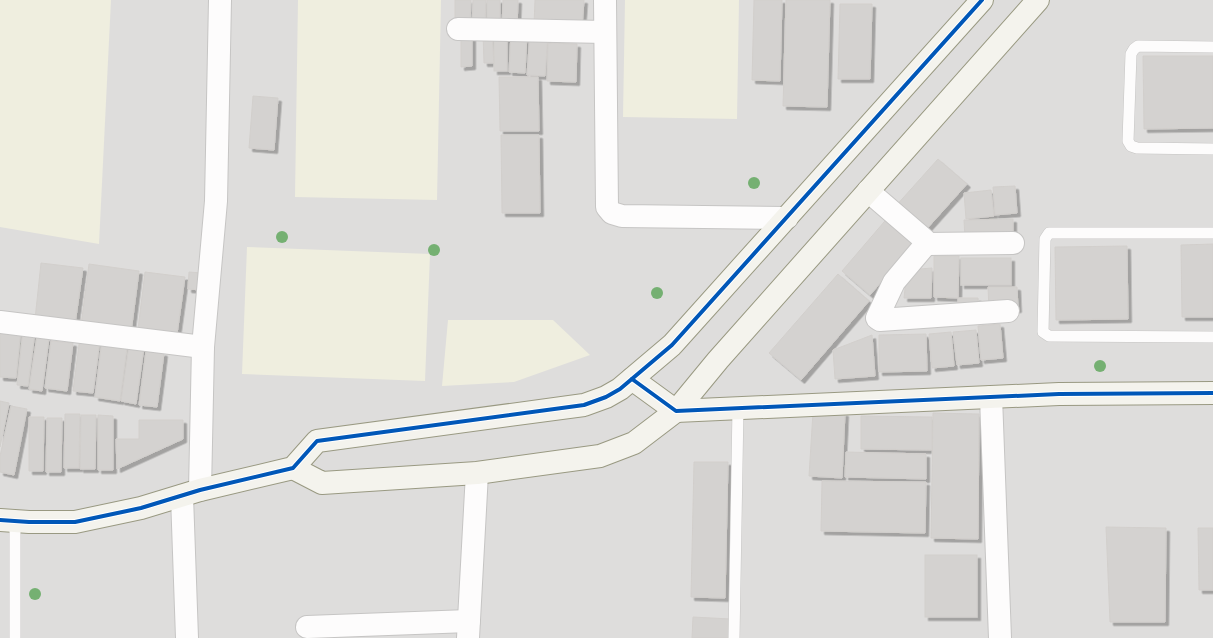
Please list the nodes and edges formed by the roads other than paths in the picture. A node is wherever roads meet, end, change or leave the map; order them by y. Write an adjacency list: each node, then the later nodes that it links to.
1 (220, 0): 17 (street)
2 (605, 0): 6 (street)
3 (982, 0): 10 (street)
4 (1038, 0): 9 (street)
5 (458, 29): 6 (street)
6 (604, 32): 10 (street)
7 (1213, 47): 8 (lane)
8 (1213, 148)
9 (868, 191): 13 (street); 22 (street)
10 (787, 218): 18 (street)
11 (1213, 233): 16 (lane)
12 (1013, 242): 13 (street)
13 (926, 244): 14 (street)
14 (1008, 311)
15 (0, 322): 17 (street)
16 (1213, 337)
17 (203, 347): 25 (street)
18 (632, 379): 22 (street); 23 (street)
19 (1213, 394): 20 (street)
20 (991, 396): 21 (street); 32 (street)
21 (738, 408): 22 (street); 31 (lane)
22 (676, 411): 24 (street)
23 (293, 468): 24 (street); 25 (street)
24 (477, 473): 28 (street)
25 (191, 493): 26 (street); 30 (street)
26 (8, 521): 29 (lane)
27 (307, 627): 28 (street)
28 (468, 629)
29 (15, 638)
30 (187, 638)
31 (734, 638)
32 (1000, 638)

